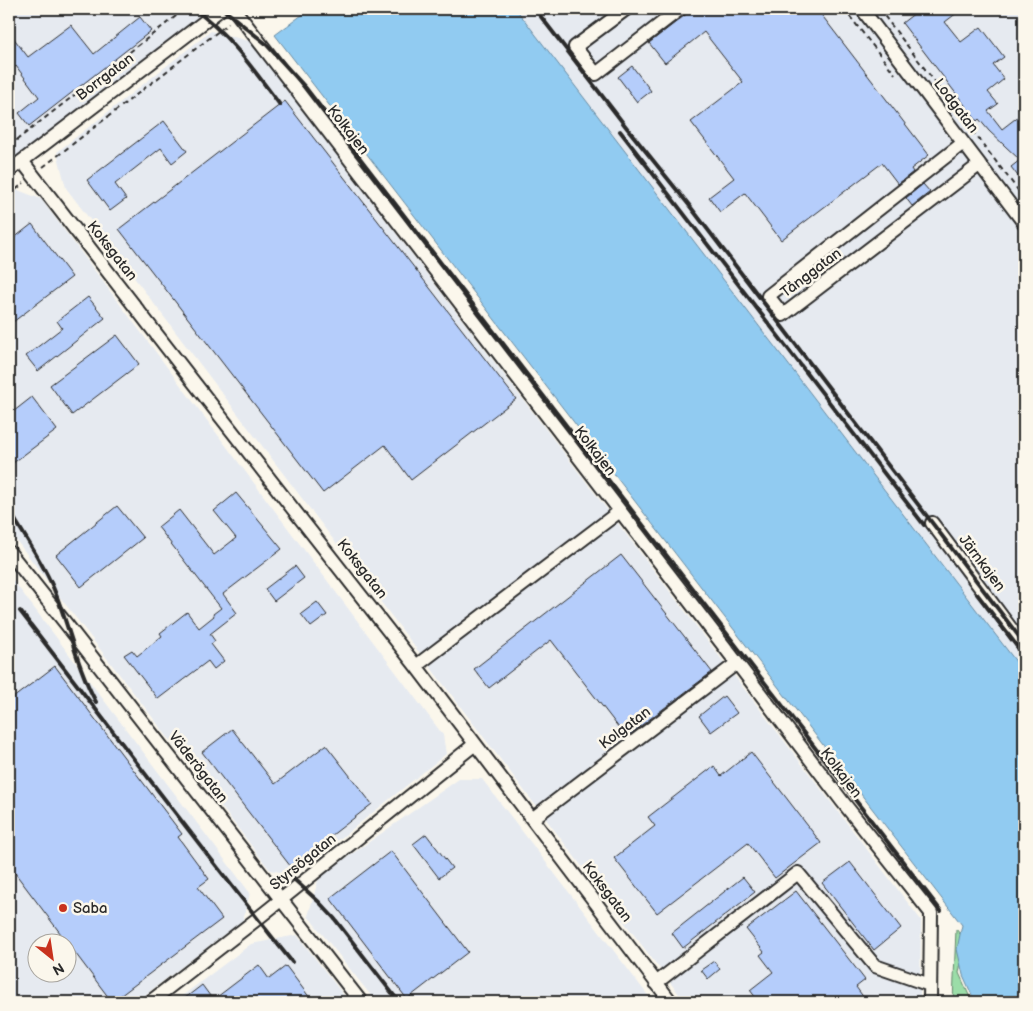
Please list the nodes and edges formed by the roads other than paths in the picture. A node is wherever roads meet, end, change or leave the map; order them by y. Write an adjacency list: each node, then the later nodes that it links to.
1 (221, 9): 7 (street, Borrgatan)
2 (626, 9): 3 (street)
3 (680, 9)
4 (862, 9): 6 (street, Lodgatan)
5 (236, 12): 11 (street, Kolkajen)
6 (963, 143): 8 (street, Lodgatan); 8 (street, Tånggatan)
7 (22, 161): 9 (street, Borrgatan); 16 (street, Koksgatan)
8 (979, 165): 10 (street, Lodgatan)
9 (9, 171)
10 (1024, 223)
11 (620, 511): 15 (street, Kolkajen); 16 (street)
12 (932, 523): 14 (street, Järnkajen)
13 (9, 552): 19 (street, Väderögatan)
14 (1024, 646)
15 (737, 663): 18 (street, Kolgatan); 21 (street, Kolkajen)
16 (416, 666): 17 (street, Koksgatan)
17 (475, 744): 18 (street, Koksgatan); 19 (street, Styrsögatan)
18 (532, 819): 20 (street, Koksgatan)
19 (281, 900): 22 (street, Styrsögatan); 23 (street, Väderögatan)
20 (656, 983): 21 (street); 24 (street, Koksgatan)
21 (930, 985): 25 (street)
22 (150, 1002)
23 (360, 1002)
24 (670, 1002)
25 (930, 1002)

